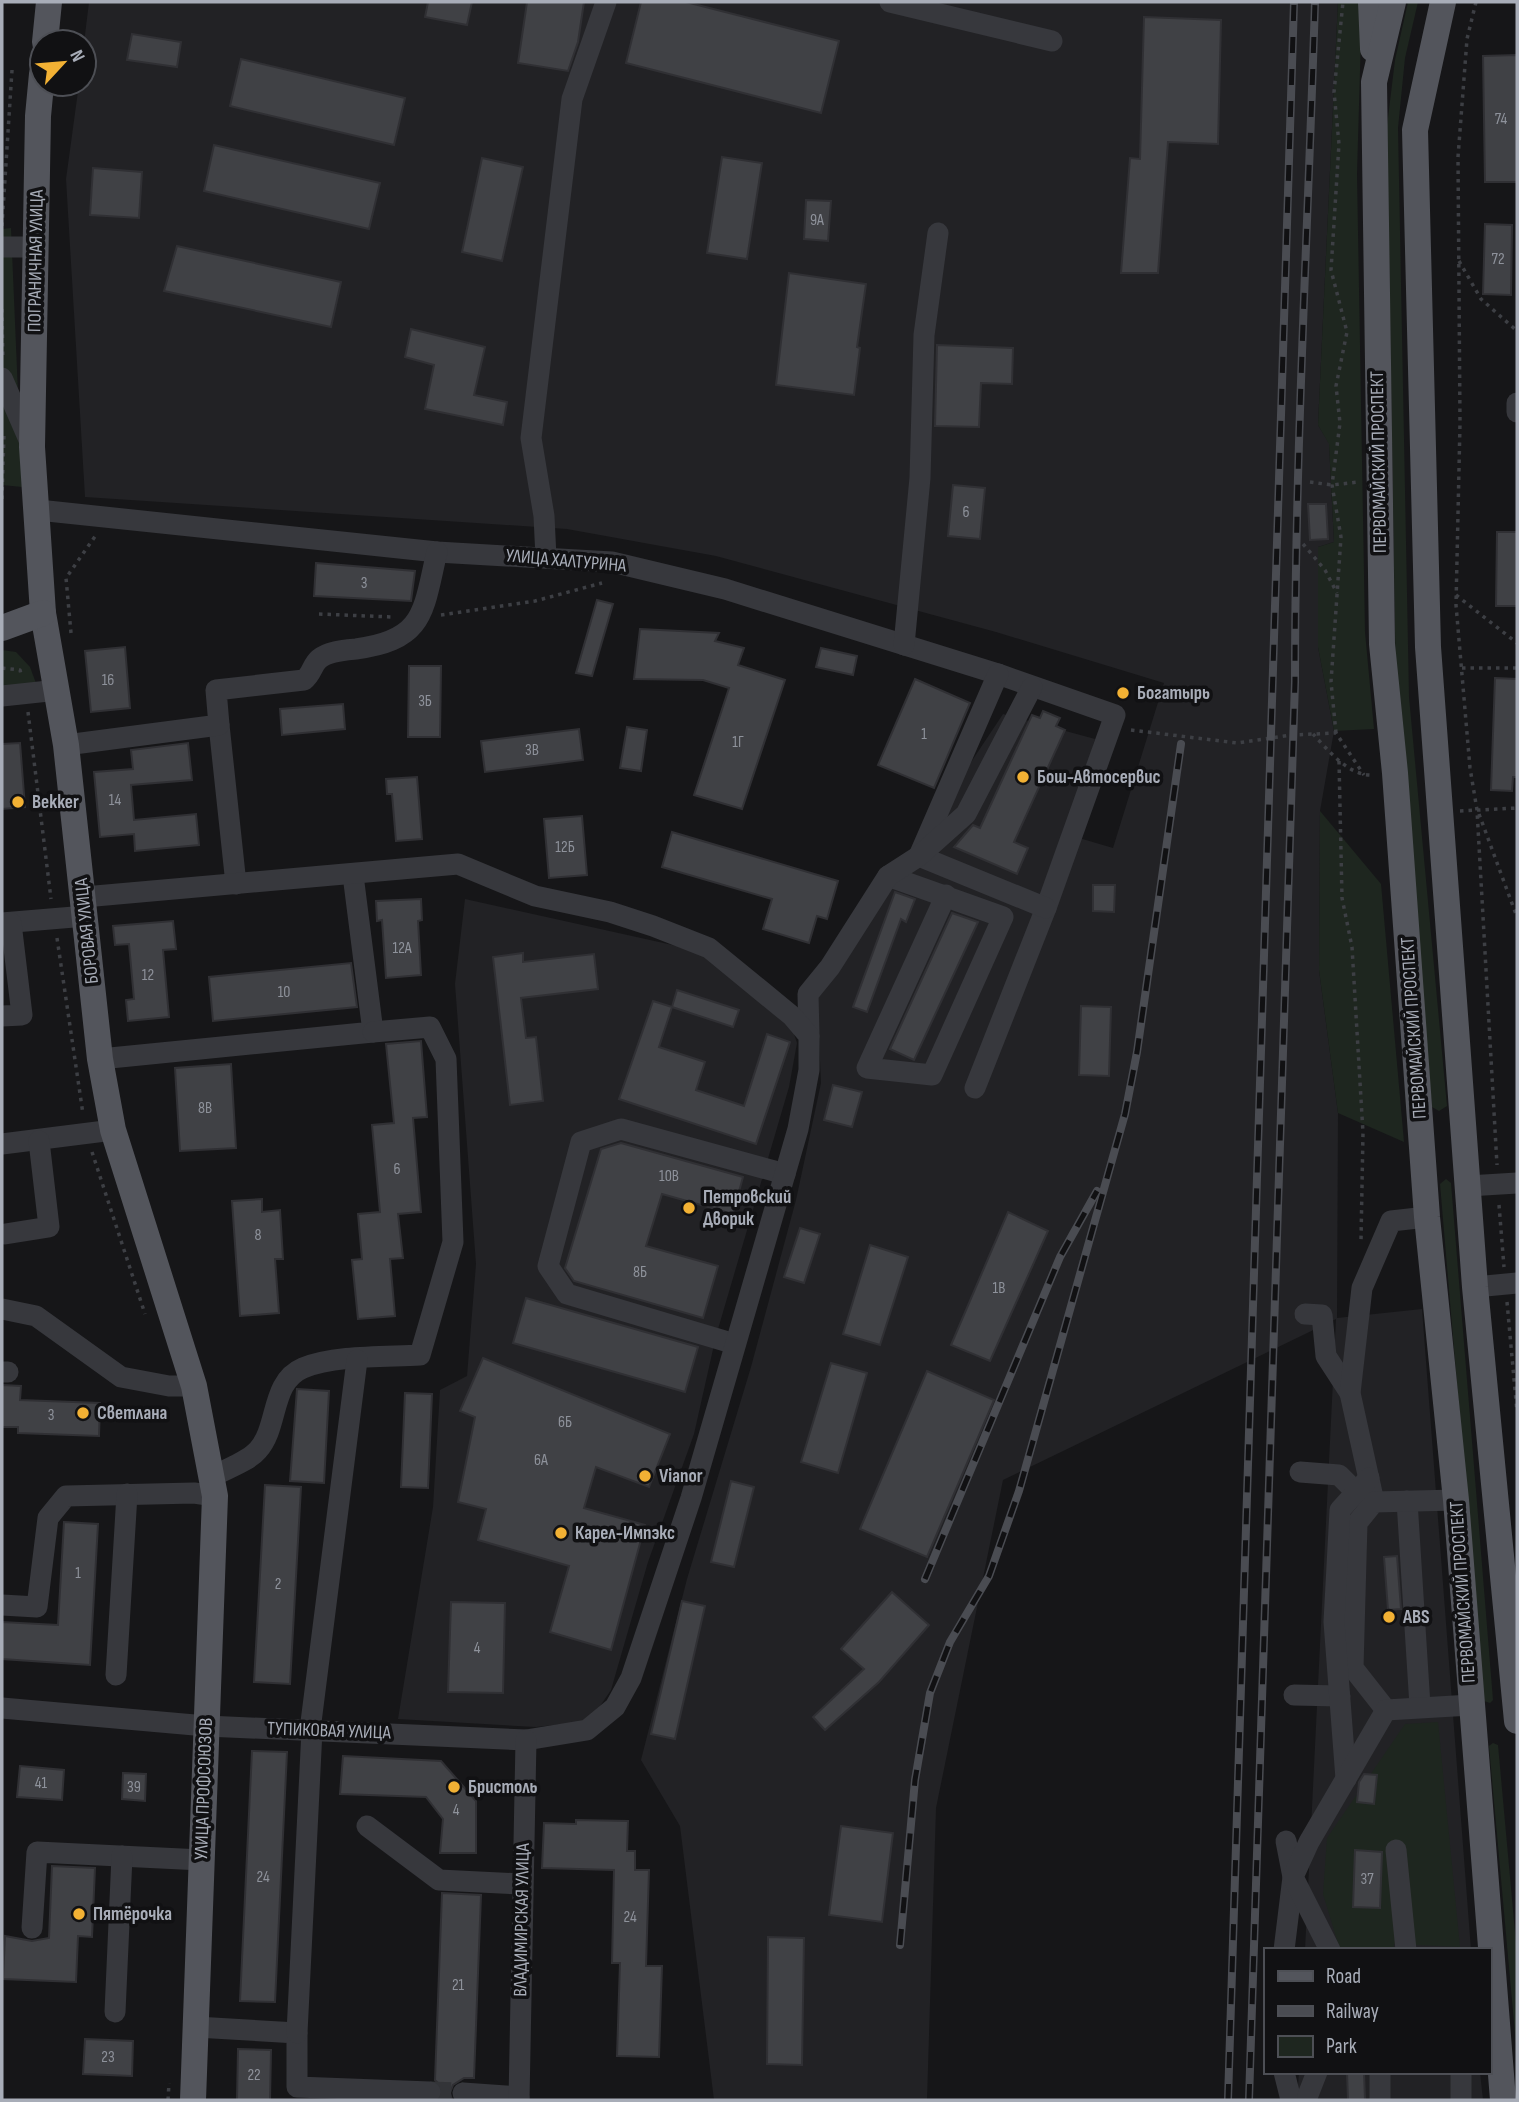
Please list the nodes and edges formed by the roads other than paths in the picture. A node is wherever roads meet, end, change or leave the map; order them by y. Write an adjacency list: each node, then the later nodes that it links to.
1 (49, 2): 7 (main road)
2 (606, 2): 20 (street)
3 (890, 2): 8 (street)
4 (1371, 2): 9 (main road)
5 (1394, 2): 9 (main road, ПЕРВОМАЙСКИЙ ПРОСПЕКТ)
6 (1443, 2): 46 (main road, ПЕРВОМАЙСКИЙ ПРОСПЕКТ)
7 (46, 28)
8 (1052, 41)
9 (1374, 82): 47 (main road, ПЕРВОМАЙСКИЙ ПРОСПЕКТ)
10 (40, 98): 13 (main road, ПОГРАНИЧНАЯ УЛИЦА)
11 (938, 233): 23 (street)
12 (2, 247): 13 (street)
13 (36, 247): 17 (main road, ПОГРАНИЧНАЯ УЛИЦА)
14 (2, 378): 17 (street, БОРОВАЯ УЛИЦА)
15 (1517, 403): 16 (street)
16 (1517, 412)
17 (32, 447): 18 (main road, БОРОВАЯ УЛИЦА)
18 (38, 510): 19 (street, УЛИЦА ХАЛТУРИНА); 21 (main road, БОРОВАЯ УЛИЦА)
19 (437, 552): 20 (street, УЛИЦА ХАЛТУРИНА); 28 (street)
20 (546, 558): 23 (street, УЛИЦА ХАЛТУРИНА)
21 (43, 613): 22 (main road); 26 (main road, БОРОВАЯ УЛИЦА)
22 (2, 628)
23 (904, 645): 24 (street, УЛИЦА ХАЛТУРИНА)
24 (998, 674): 25 (street, УЛИЦА ХАЛТУРИНА); 30 (street)
25 (1032, 687): 30 (street); 36 (street, УЛИЦА ХАЛТУРИНА)
26 (58, 690): 27 (street); 29 (main road, БОРОВАЯ УЛИЦА)
27 (2, 696)
28 (219, 725): 29 (street); 33 (street)
29 (66, 745): 35 (main road, БОРОВАЯ УЛИЦА)
30 (919, 856): 32 (street); 36 (street)
31 (352, 875): 33 (street); 39 (street); 40 (street)
32 (888, 876): 34 (street); 40 (street, ТУПИКОВАЯ УЛИЦА)
33 (236, 884): 35 (street)
34 (946, 895): 34 (street)
35 (85, 907): 37 (street); 41 (main road, БОРОВАЯ УЛИЦА)
36 (1046, 908): 42 (street)
37 (6, 923): 38 (street)
38 (2, 1016)
39 (373, 1032): 41 (street); 58 (street)
40 (809, 1037): 48 (street, ТУПИКОВАЯ УЛИЦА)
41 (100, 1059): 43 (main road, БОРОВАЯ УЛИЦА)
42 (975, 1088)
43 (113, 1130): 44 (street); 59 (main road, БОРОВАЯ УЛИЦА)
44 (39, 1141): 45 (street); 52 (street)
45 (2, 1144)
46 (1465, 1147): 47 (main road); 50 (main road, ПЕРВОМАЙСКИЙ ПРОСПЕКТ)
47 (1422, 1152): 51 (main road, ПЕРВОМАЙСКИЙ ПРОСПЕКТ)
48 (785, 1174): 57 (street, ТУПИКОВАЯ УЛИЦА); 57 (street)
49 (1507, 1183): 50 (street)
50 (1468, 1186): 54 (main road, ПЕРВОМАЙСКИЙ ПРОСПЕКТ)
51 (1427, 1217): 60 (street); 65 (main road, ПЕРВОМАЙСКИЙ ПРОСПЕКТ)
52 (5, 1234)
53 (1511, 1284): 54 (street)
54 (1475, 1287): 67 (main road, ПЕРВОМАЙСКИЙ ПРОСПЕКТ)
55 (2, 1310): 59 (street)
56 (1305, 1314): 60 (street)
57 (735, 1344): 79 (street, ТУПИКОВАЯ УЛИЦА)
58 (357, 1360): 62 (street); 78 (street)
59 (194, 1385): 62 (main road, БОРОВАЯ УЛИЦА)
60 (1350, 1393): 63 (street)
61 (1300, 1472): 63 (street)
62 (213, 1487): 64 (street); 77 (main road, УЛИЦА ПРОФСОЮЗОВ)
63 (1367, 1491): 66 (street); 71 (street); 74 (street)
64 (127, 1494): 68 (street); 69 (street)
65 (1456, 1500): 66 (street); 75 (main road, ПЕРВОМАЙСКИЙ ПРОСПЕКТ)
66 (1407, 1502): 72 (street)
67 (1512, 1598): 76 (main road, ПЕРВОМАЙСКИЙ ПРОСПЕКТ)
68 (2, 1605)
69 (116, 1675)
70 (1294, 1695): 71 (street)
71 (1340, 1696): 80 (street)
72 (1420, 1706): 74 (street); 75 (street)
73 (2, 1707): 77 (street, ТУПИКОВАЯ УЛИЦА)
74 (1386, 1710): 80 (street)
75 (1472, 1714): 76 (main road); 92 (main road, ПЕРВОМАЙСКИЙ ПРОСПЕКТ)
76 (1517, 1721)
77 (206, 1726): 78 (street, ТУПИКОВАЯ УЛИЦА); 85 (main road, УЛИЦА ПРОФСОЮЗОВ)
78 (311, 1730): 79 (street, ТУПИКОВАЯ УЛИЦА); 96 (street)
79 (526, 1740): 87 (street, ВЛАДИМИРСКАЯ УЛИЦА)
80 (1346, 1779): 86 (street)
81 (367, 1826): 87 (street)
82 (1286, 1841): 86 (street)
83 (1396, 1850): 91 (street)
84 (122, 1856): 85 (street); 88 (street); 94 (street)
85 (202, 1860): 95 (main road, УЛИЦА ПРОФСОЮЗОВ)
86 (1293, 1877): 89 (street); 90 (street)
87 (521, 1884): 106 (street, ВЛАДИМИРСКАЯ УЛИЦА)
88 (32, 1928)
89 (1284, 1948)
90 (1328, 1948)
91 (1406, 1948)
92 (1488, 1948)
93 (1492, 2008): 97 (main road, ПЕРВОМАЙСКИЙ ПРОСПЕКТ)
94 (116, 2012)
95 (197, 2027): 96 (street); 107 (main road, УЛИЦА ПРОФСОЮЗОВ)
96 (298, 2033): 103 (street)
97 (1498, 2054): 102 (main road, ПЕРВОМАЙСКИЙ ПРОСПЕКТ); 110 (main road, ПЕРВОМАЙСКИЙ ПРОСПЕКТ)
98 (1285, 2074): 105 (street)
99 (1316, 2074): 105 (street)
100 (1380, 2074): 108 (street)
101 (1461, 2074): 109 (street)
102 (1517, 2086)
103 (430, 2092)
104 (463, 2092): 106 (street)
105 (1299, 2098)
106 (519, 2099)
107 (193, 2100)
108 (1380, 2100)
109 (1461, 2100)
110 (1503, 2100)

